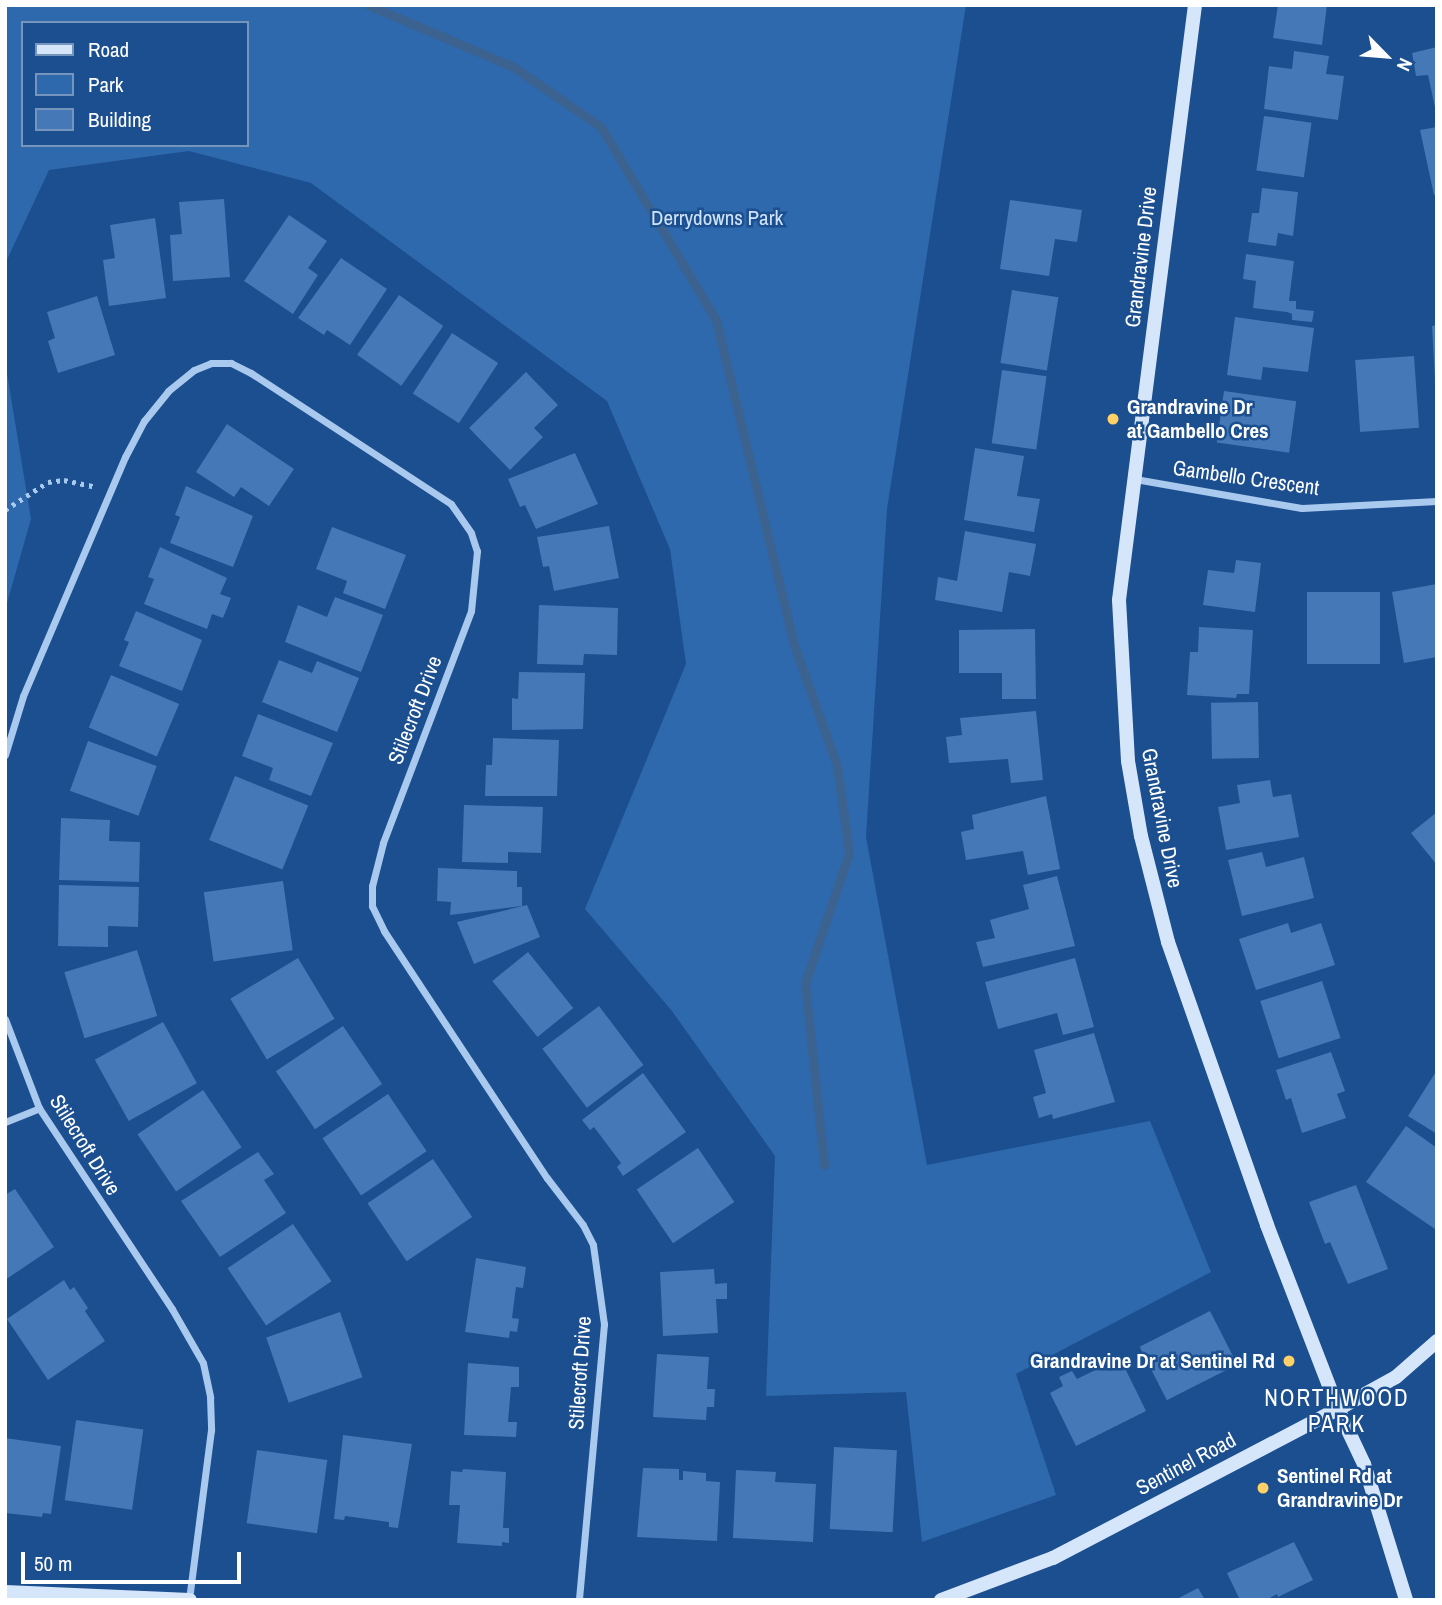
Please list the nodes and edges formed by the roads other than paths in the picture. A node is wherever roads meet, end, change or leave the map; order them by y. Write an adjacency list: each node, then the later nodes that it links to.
1 (1195, 5): 2 (street, Grandravine Drive)
2 (1134, 479): 3 (street, Gambello Crescent); 9 (street, Grandravine Drive)
3 (1437, 501)
4 (5, 755): 12 (street, Stilecroft Drive)
5 (5, 1019): 6 (street, Stilecroft Drive)
6 (39, 1108): 7 (street); 11 (street, Stilecroft Drive)
7 (5, 1122)
8 (1437, 1341): 9 (street, Sentinel Road)
9 (1338, 1409): 13 (street, Sentinel Road); 14 (street, Grandravine Drive)
10 (5, 1592): 11 (street)
11 (189, 1600)
12 (579, 1600)
13 (941, 1600)
14 (1406, 1600)

